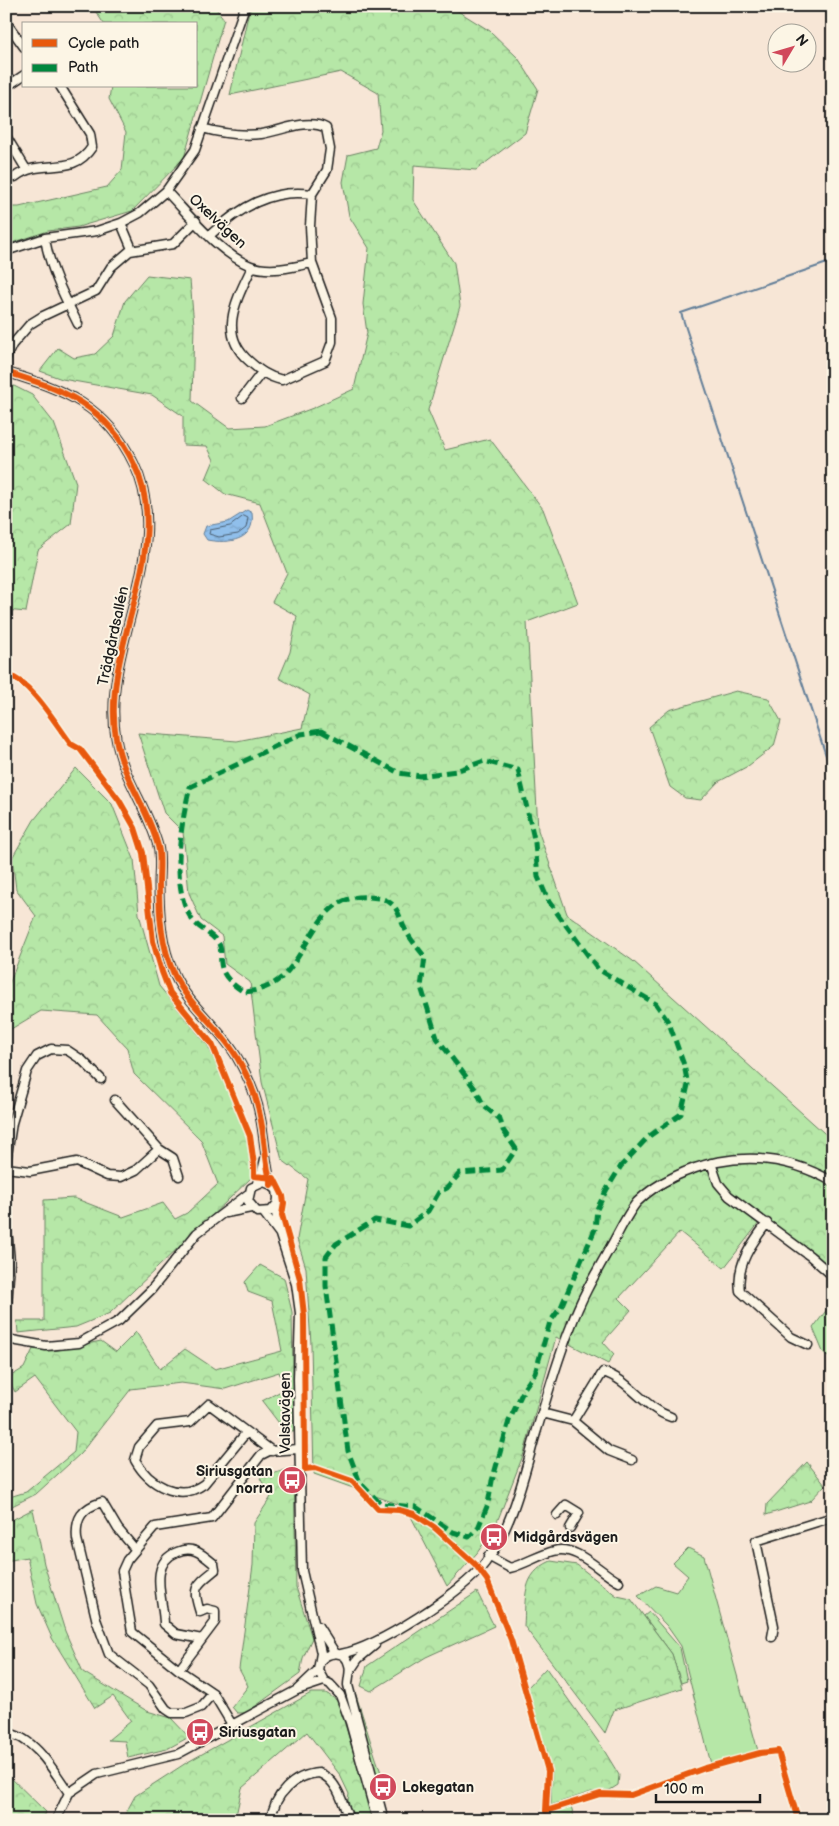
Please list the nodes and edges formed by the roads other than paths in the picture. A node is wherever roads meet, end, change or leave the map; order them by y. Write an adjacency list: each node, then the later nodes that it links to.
1 (245, 6): 9 (street)
2 (826, 6): 3 (main road)
3 (833, 8)
4 (6, 22): 5 (street)
5 (22, 44)
6 (22, 76): 7 (street)
7 (6, 87)
8 (61, 88): 11 (street)
9 (202, 128): 13 (street); 14 (street)
10 (6, 136): 11 (street)
11 (26, 169): 12 (street)
12 (15, 177)
13 (166, 191): 15 (street, Oxelvägen); 16 (street)
14 (312, 194): 17 (street); 21 (street)
15 (196, 222): 17 (street, Oxelvägen); 20 (street)
16 (121, 223): 18 (street); 20 (street)
17 (210, 235): 22 (street, Oxelvägen)
18 (45, 238): 19 (street); 23 (street)
19 (6, 251)
20 (130, 251): 23 (street)
21 (312, 263): 22 (street, Oxelvägen); 27 (street)
22 (252, 267): 27 (street)
23 (68, 304): 24 (street); 25 (street)
24 (78, 324)
25 (6, 358)
26 (6, 372): 32 (street, Trädgårdsallén)
27 (262, 372): 28 (street)
28 (242, 398)
29 (101, 1079): 33 (street)
30 (115, 1100): 31 (street)
31 (159, 1149): 35 (street); 36 (street)
32 (266, 1152): 38 (street, Trädgårdsallén); 39 (street, Trädgårdsallén)
33 (6, 1162)
34 (711, 1164): 37 (street); 46 (street); 53 (street)
35 (6, 1168)
36 (179, 1176)
37 (833, 1182)
38 (257, 1183): 39 (street); 40 (street)
39 (271, 1185): 41 (street, Valstavägen)
40 (248, 1194): 42 (street); 44 (street)
41 (276, 1205): 43 (street); 47 (street, Valstavägen)
42 (251, 1208): 43 (street); 44 (street)
43 (264, 1213): 47 (street, Valstavägen)
44 (222, 1214): 51 (street)
45 (6, 1218): 48 (street)
46 (767, 1223): 49 (street); 52 (street)
47 (280, 1235): 57 (street, Valstavägen)
48 (8, 1262): 50 (street)
49 (833, 1276)
50 (7, 1315)
51 (6, 1339)
52 (808, 1344)
53 (542, 1413): 55 (street); 64 (street)
54 (671, 1417): 55 (street)
55 (573, 1421): 59 (street)
56 (246, 1433): 56 (street); 58 (street)
57 (299, 1449): 58 (street); 66 (street, Valstavägen)
58 (272, 1451): 63 (street)
59 (632, 1460)
60 (557, 1515): 62 (street)
61 (833, 1517): 67 (street)
62 (570, 1528)
63 (135, 1549): 72 (street); 77 (street)
64 (488, 1556): 65 (street); 68 (street)
65 (619, 1582)
66 (315, 1622): 70 (street, Valstavägen); 71 (street, Valstavägen)
67 (772, 1637)
68 (382, 1638): 70 (street); 74 (street)
69 (202, 1639): 69 (street); 72 (street)
70 (338, 1653): 71 (street); 74 (street, Valstavägen)
71 (320, 1661): 73 (street, Valstavägen)
72 (179, 1670): 77 (street)
73 (318, 1670): 75 (street); 76 (street)
74 (349, 1674): 75 (street); 85 (street, Valstavägen)
75 (327, 1682): 76 (street); 84 (street)
76 (297, 1690): 78 (street)
77 (214, 1693): 78 (street)
78 (231, 1723): 80 (street)
79 (6, 1733): 80 (street)
80 (69, 1793): 81 (street)
81 (56, 1820)
82 (272, 1820): 83 (street)
83 (349, 1820)
84 (377, 1820)
85 (384, 1820)

